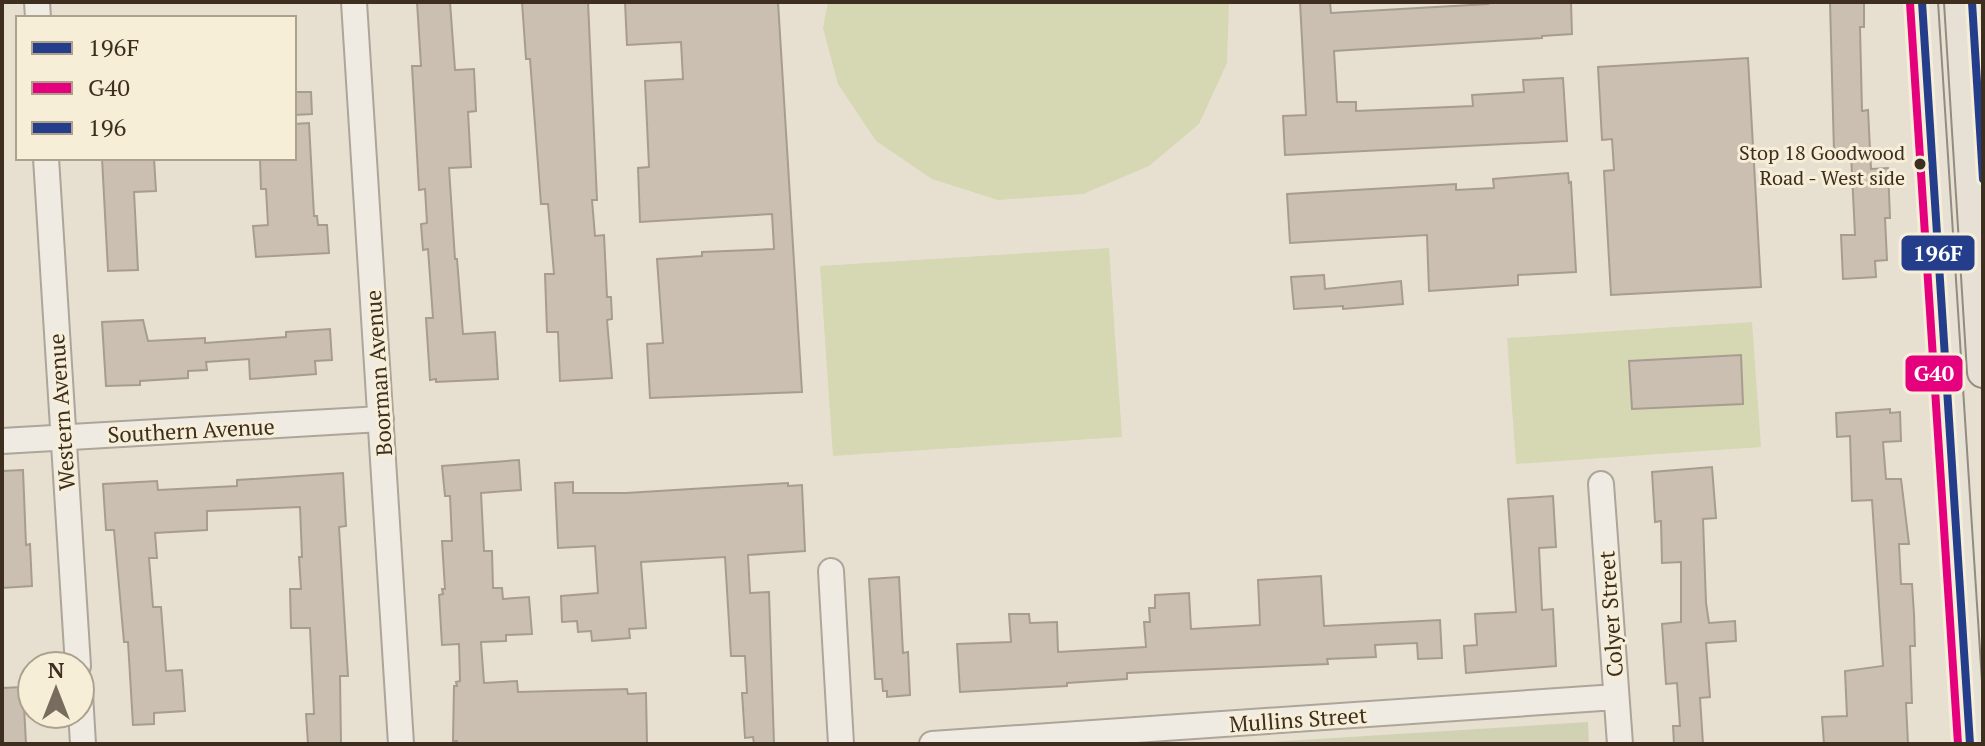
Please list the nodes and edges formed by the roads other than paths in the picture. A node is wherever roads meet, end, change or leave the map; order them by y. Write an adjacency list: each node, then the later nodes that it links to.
1 (354, 2): 6 (street, Boorman Avenue)
2 (1922, 2): 17 (main road)
3 (1960, 2): 5 (main road)
4 (46, 160): 7 (street, Western Avenue)
5 (1983, 372)
6 (381, 419): 7 (street, Southern Avenue); 13 (street, Boorman Avenue)
7 (62, 437): 8 (street, Southern Avenue); 11 (street, Western Avenue)
8 (2, 441)
9 (1601, 484): 12 (street, Colyer Street)
10 (831, 571): 14 (street)
11 (77, 650)
12 (1616, 697): 15 (street, Mullins Street); 16 (street, Colyer Street)
13 (401, 744)
14 (841, 744)
15 (932, 744)
16 (1620, 744)
17 (1970, 744)

